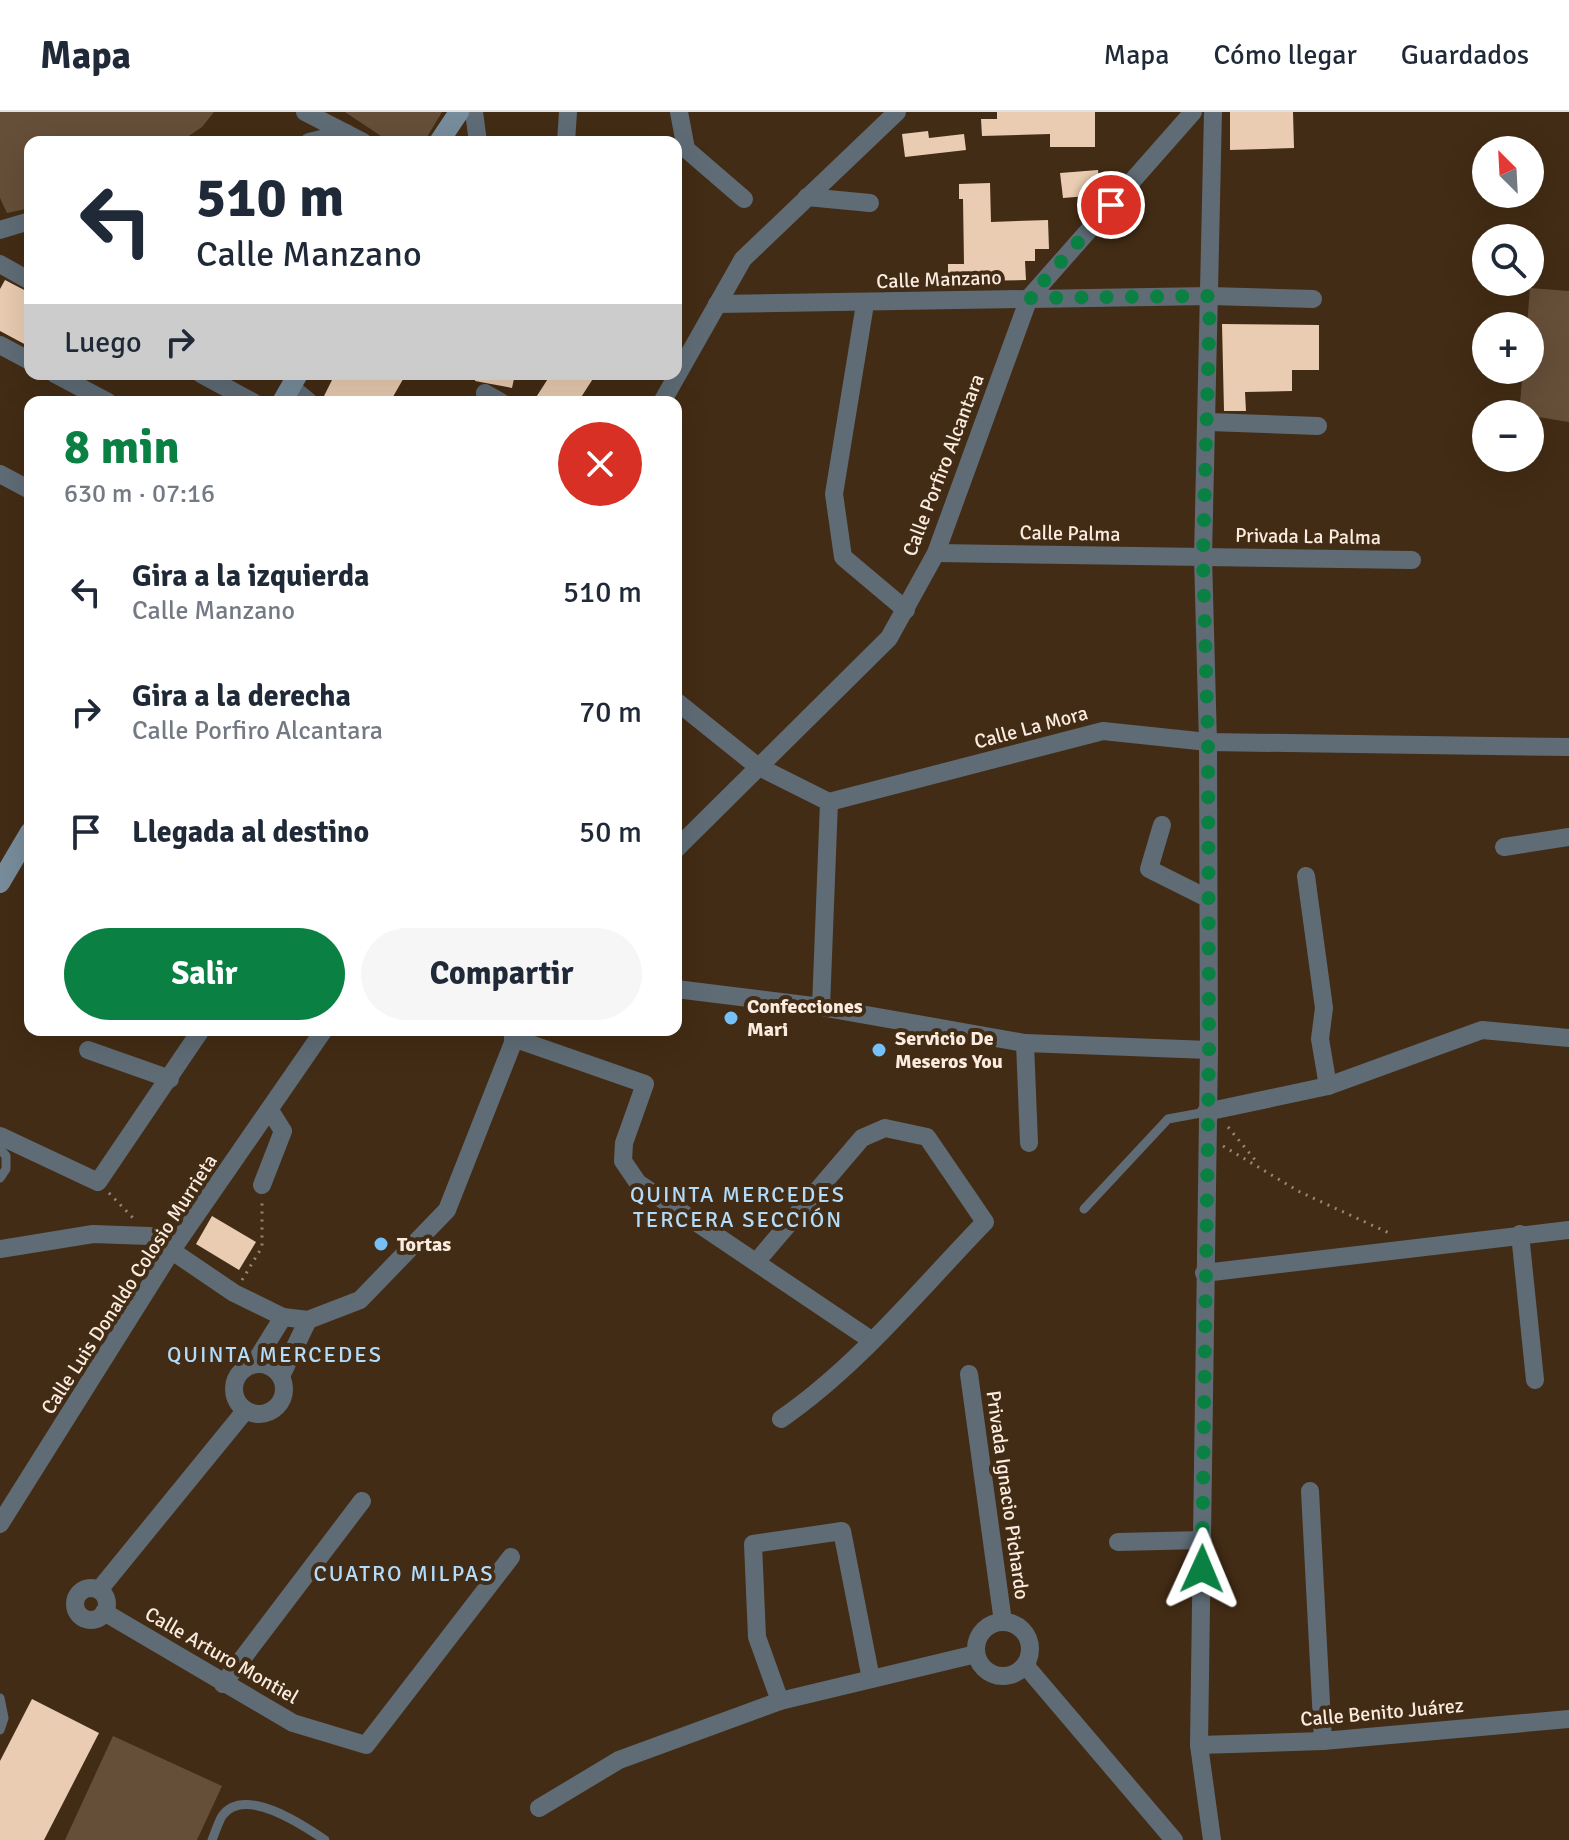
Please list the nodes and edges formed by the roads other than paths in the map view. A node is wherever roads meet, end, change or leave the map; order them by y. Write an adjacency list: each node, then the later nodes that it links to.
1 (305, 112): 9 (street)
2 (459, 112): 10 (main road)
3 (474, 112): 11 (street)
4 (568, 112): 12 (street)
5 (679, 112): 14 (street)
6 (897, 112): 13 (street)
7 (1193, 112): 21 (street, Calle Porfiro Alcantara)
8 (1213, 112): 20 (street)
9 (351, 136)
10 (443, 136)
11 (477, 136)
12 (566, 136)
13 (807, 197): 15 (street); 23 (street)
14 (744, 199)
15 (870, 203)
16 (24, 223): 17 (street)
17 (0, 230)
18 (0, 264): 19 (street)
19 (24, 278)
20 (1210, 296): 21 (street, Calle Manzano); 22 (street, Calle Manzano); 32 (street)
21 (1029, 298): 24 (street, Calle Manzano); 36 (street, Calle Porfiro Alcantara)
22 (1313, 299)
23 (717, 304): 24 (street, Calle Manzano); 27 (street)
24 (865, 304): 39 (street)
25 (0, 345): 26 (street)
26 (24, 358)
27 (682, 366)
28 (66, 380): 30 (street)
29 (212, 380): 31 (street)
30 (97, 396)
31 (242, 396)
32 (1209, 422): 33 (street); 37 (street)
33 (1318, 426)
34 (0, 474): 35 (street)
35 (24, 487)
36 (936, 553): 37 (street, Calle Palma); 39 (street, Calle Porfiro Alcantara)
37 (1203, 557): 38 (street, Privada La Palma); 41 (street)
38 (1412, 560)
39 (906, 610): 43 (street, Calle Porfiro Alcantara)
40 (682, 706): 43 (street)
41 (1208, 742): 42 (street, Calle La Mora); 44 (street, Calle La Mora); 52 (street)
42 (1569, 747)
43 (757, 766): 44 (street); 48 (street, Calle Porfiro Alcantara)
44 (829, 802): 54 (street)
45 (1162, 825): 52 (street)
46 (1569, 837): 49 (street)
47 (24, 842): 51 (main road)
48 (682, 843)
49 (1504, 847)
50 (1306, 876): 64 (street)
51 (0, 883)
52 (1207, 898): 62 (street)
53 (682, 990): 54 (street)
54 (821, 1007): 60 (street)
55 (197, 1036): 63 (street)
56 (320, 1036): 66 (street, Calle Luis Donaldo Colosio Murrieta)
57 (514, 1036): 80 (street)
58 (520, 1036): 77 (street)
59 (1569, 1038): 64 (street)
60 (1025, 1043): 62 (street); 68 (street)
61 (88, 1050): 63 (street)
62 (1209, 1050): 65 (street)
63 (170, 1079): 67 (street)
64 (1328, 1086): 65 (street)
65 (1211, 1111): 72 (lane); 78 (street)
66 (271, 1112): 71 (street); 76 (street, Calle Luis Donaldo Colosio Murrieta)
67 (0, 1136)
68 (1029, 1143)
69 (0, 1149): 70 (lane)
70 (0, 1178)
71 (262, 1185)
72 (1084, 1209)
73 (1569, 1230): 74 (street)
74 (1520, 1234): 78 (street); 85 (street)
75 (0, 1249): 76 (street)
76 (172, 1250): 79 (street); 90 (street, Calle Luis Donaldo Colosio Murrieta)
77 (757, 1261): 81 (street); 81 (street)
78 (1204, 1273): 91 (street)
79 (283, 1317): 80 (street); 82 (street)
80 (308, 1320): 84 (street)
81 (871, 1340): 87 (street)
82 (254, 1364): 84 (street); 86 (street)
83 (969, 1374): 96 (street, Privada Ignacio Pichardo)
84 (281, 1376): 86 (street)
85 (1535, 1380)
86 (245, 1411): 94 (street)
87 (781, 1419)
88 (1310, 1491): 105 (street)
89 (362, 1501): 100 (street)
90 (0, 1524)
91 (1203, 1540): 92 (street); 106 (street)
92 (1118, 1542)
93 (511, 1557): 100 (street, Calle Arturo Montiel)
94 (99, 1590): 95 (street); 95 (street)
95 (104, 1612): 100 (street, Calle Arturo Montiel)
96 (1003, 1622): 97 (street); 98 (street)
97 (976, 1654): 98 (street); 99 (street)
98 (1025, 1665): 110 (street)
99 (871, 1679): 102 (street); 102 (street)
100 (223, 1684)
101 (0, 1698): 104 (lane)
102 (780, 1701): 107 (street)
103 (1569, 1719): 105 (street, Calle Benito Juárez)
104 (0, 1730)
105 (1323, 1741): 106 (street, Calle Benito Juárez)
106 (1199, 1745): 111 (street)
107 (539, 1808)
108 (212, 1840): 109 (lane)
109 (325, 1840)
110 (1174, 1840)
111 (1212, 1840)

